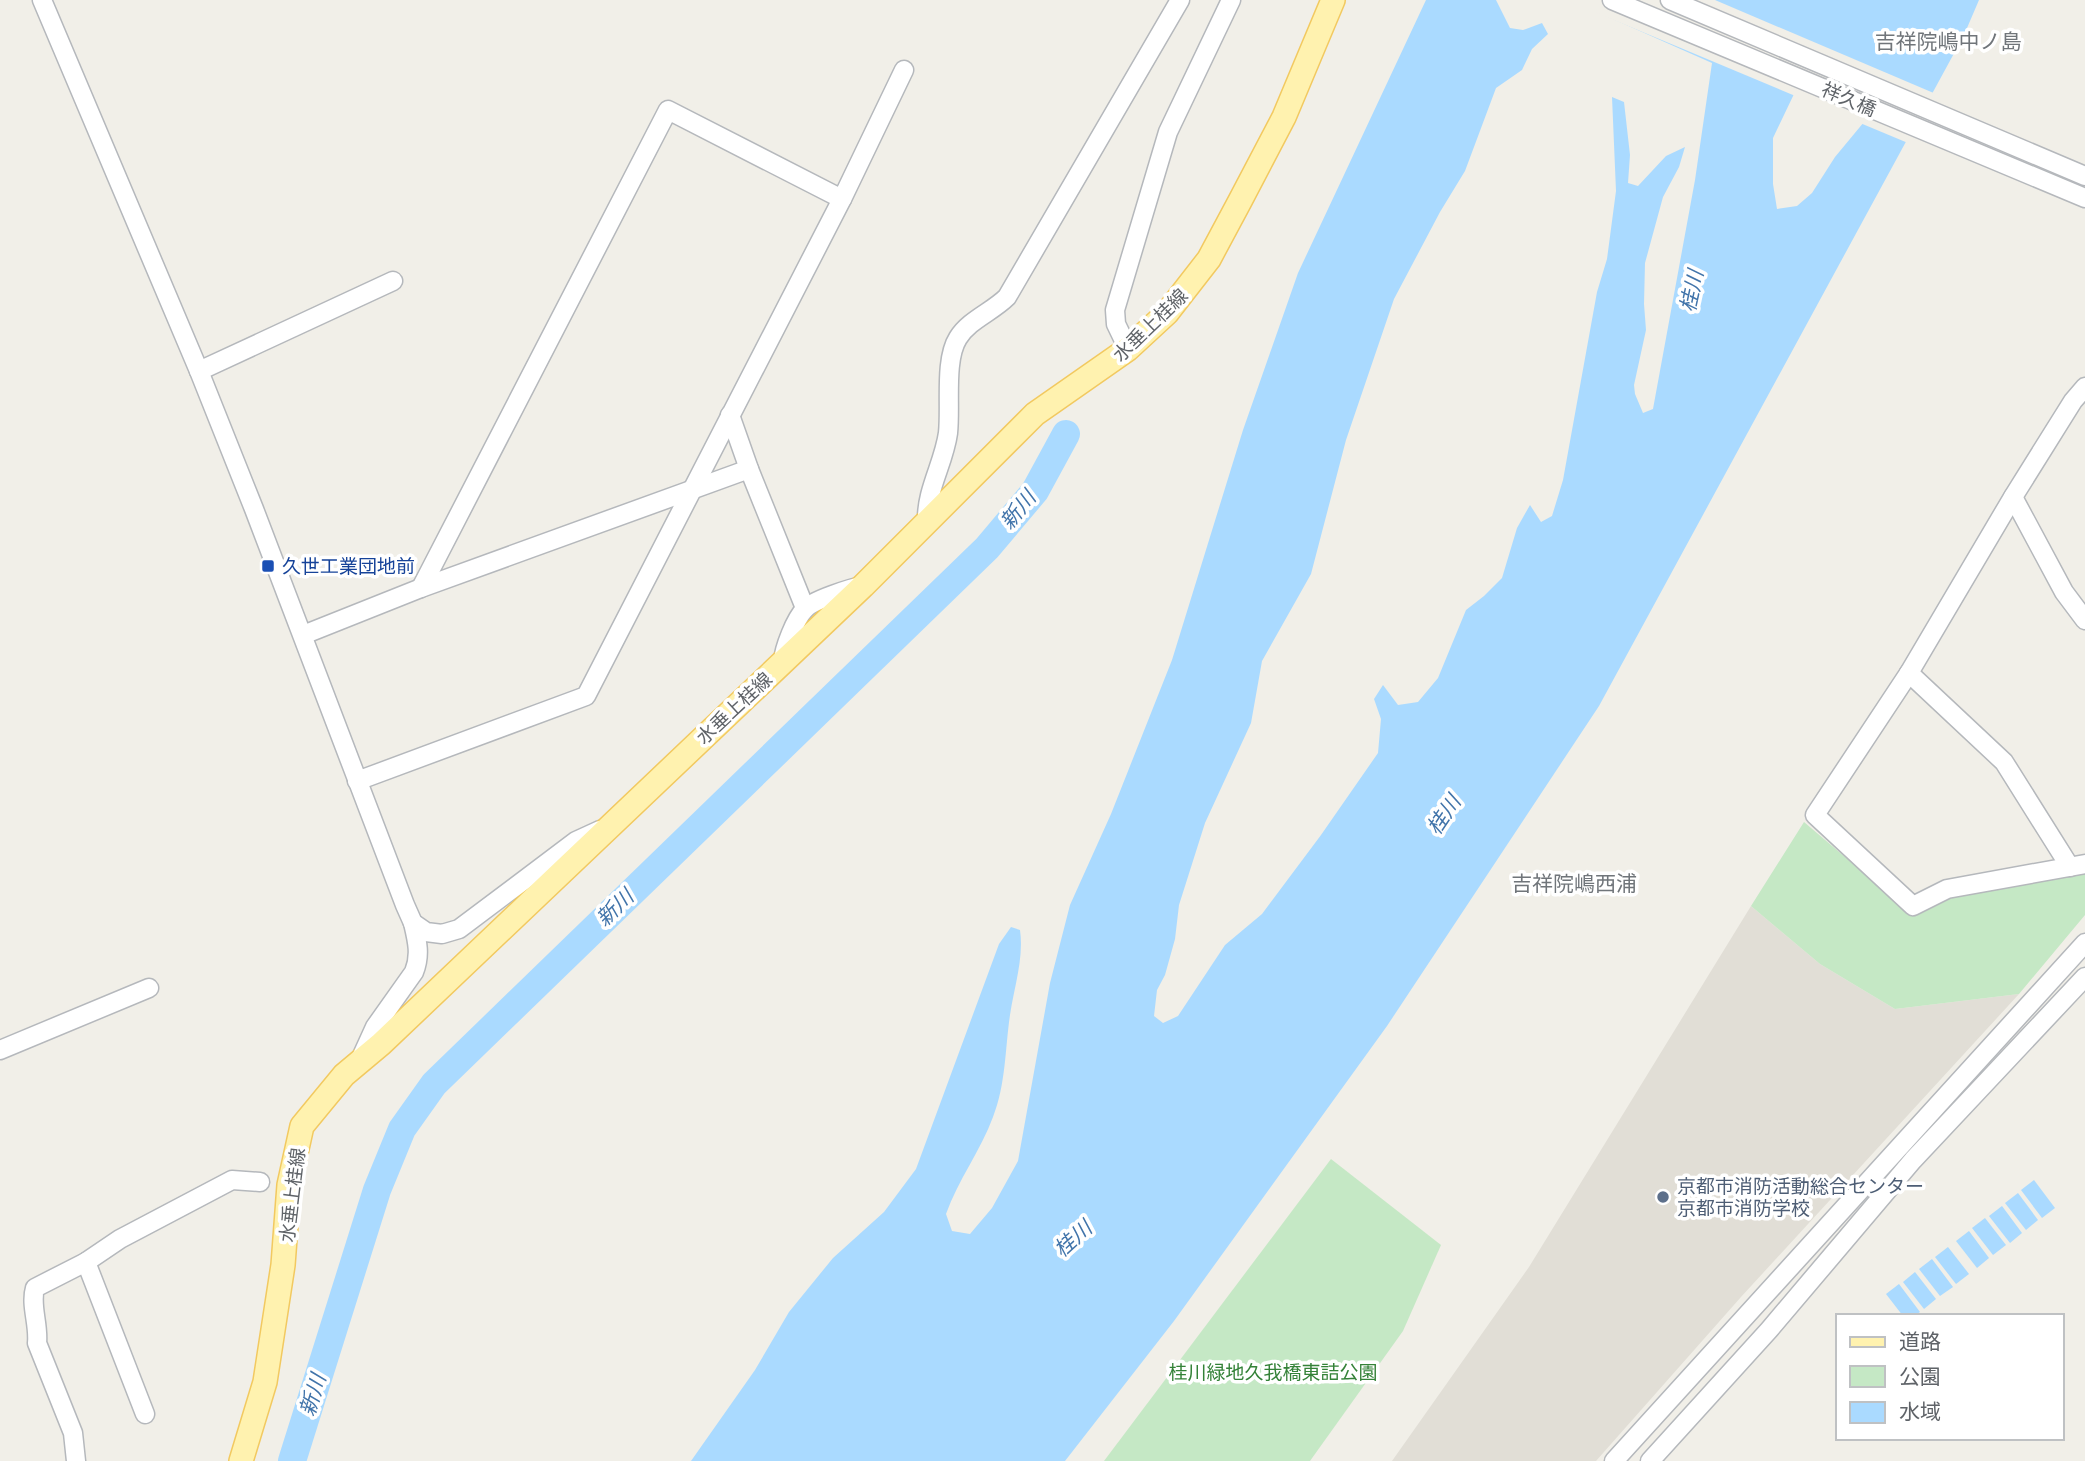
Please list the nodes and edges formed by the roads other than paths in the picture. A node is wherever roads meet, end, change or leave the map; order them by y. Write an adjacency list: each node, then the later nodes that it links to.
1 (42, 0): 13 (street)
2 (1180, 0): 19 (street)
3 (1231, 0): 12 (street)
4 (1334, 0): 12 (main road, 水垂上桂線)
5 (1612, 0): 9 (street, 祥久橋)
6 (1670, 0): 8 (street, 祥久橋)
7 (904, 70): 10 (street)
8 (2085, 176)
9 (2085, 198)
10 (842, 199): 15 (street); 21 (street)
11 (393, 281): 13 (street)
12 (1128, 349): 19 (main road, 水垂上桂線)
13 (200, 371): 24 (street)
14 (2085, 387): 18 (street)
15 (730, 415): 16 (street); 17 (street)
16 (749, 469): 17 (street); 22 (street)
17 (692, 491): 21 (street); 27 (street)
18 (2013, 497): 23 (street); 26 (street)
19 (927, 521): 20 (main road, 水垂上桂線)
20 (863, 586): 22 (street); 25 (main road, 水垂上桂線)
21 (421, 588): 24 (street)
22 (805, 608): 25 (street)
23 (2085, 620)
24 (303, 635): 27 (street)
25 (783, 661): 28 (main road, 水垂上桂線)
26 (1909, 673): 29 (street); 29 (street)
27 (357, 781): 30 (street)
28 (610, 825): 30 (street); 35 (main road, 水垂上桂線)
29 (2078, 865)
30 (413, 923): 35 (street)
31 (2085, 943): 41 (street)
32 (2085, 976): 42 (street)
33 (149, 988): 34 (street)
34 (0, 1050)
35 (358, 1063): 40 (main road, 水垂上桂線)
36 (260, 1182): 37 (street)
37 (86, 1262): 38 (street); 39 (street)
38 (145, 1414)
39 (76, 1461)
40 (241, 1461)
41 (1614, 1461)
42 (1650, 1461)

